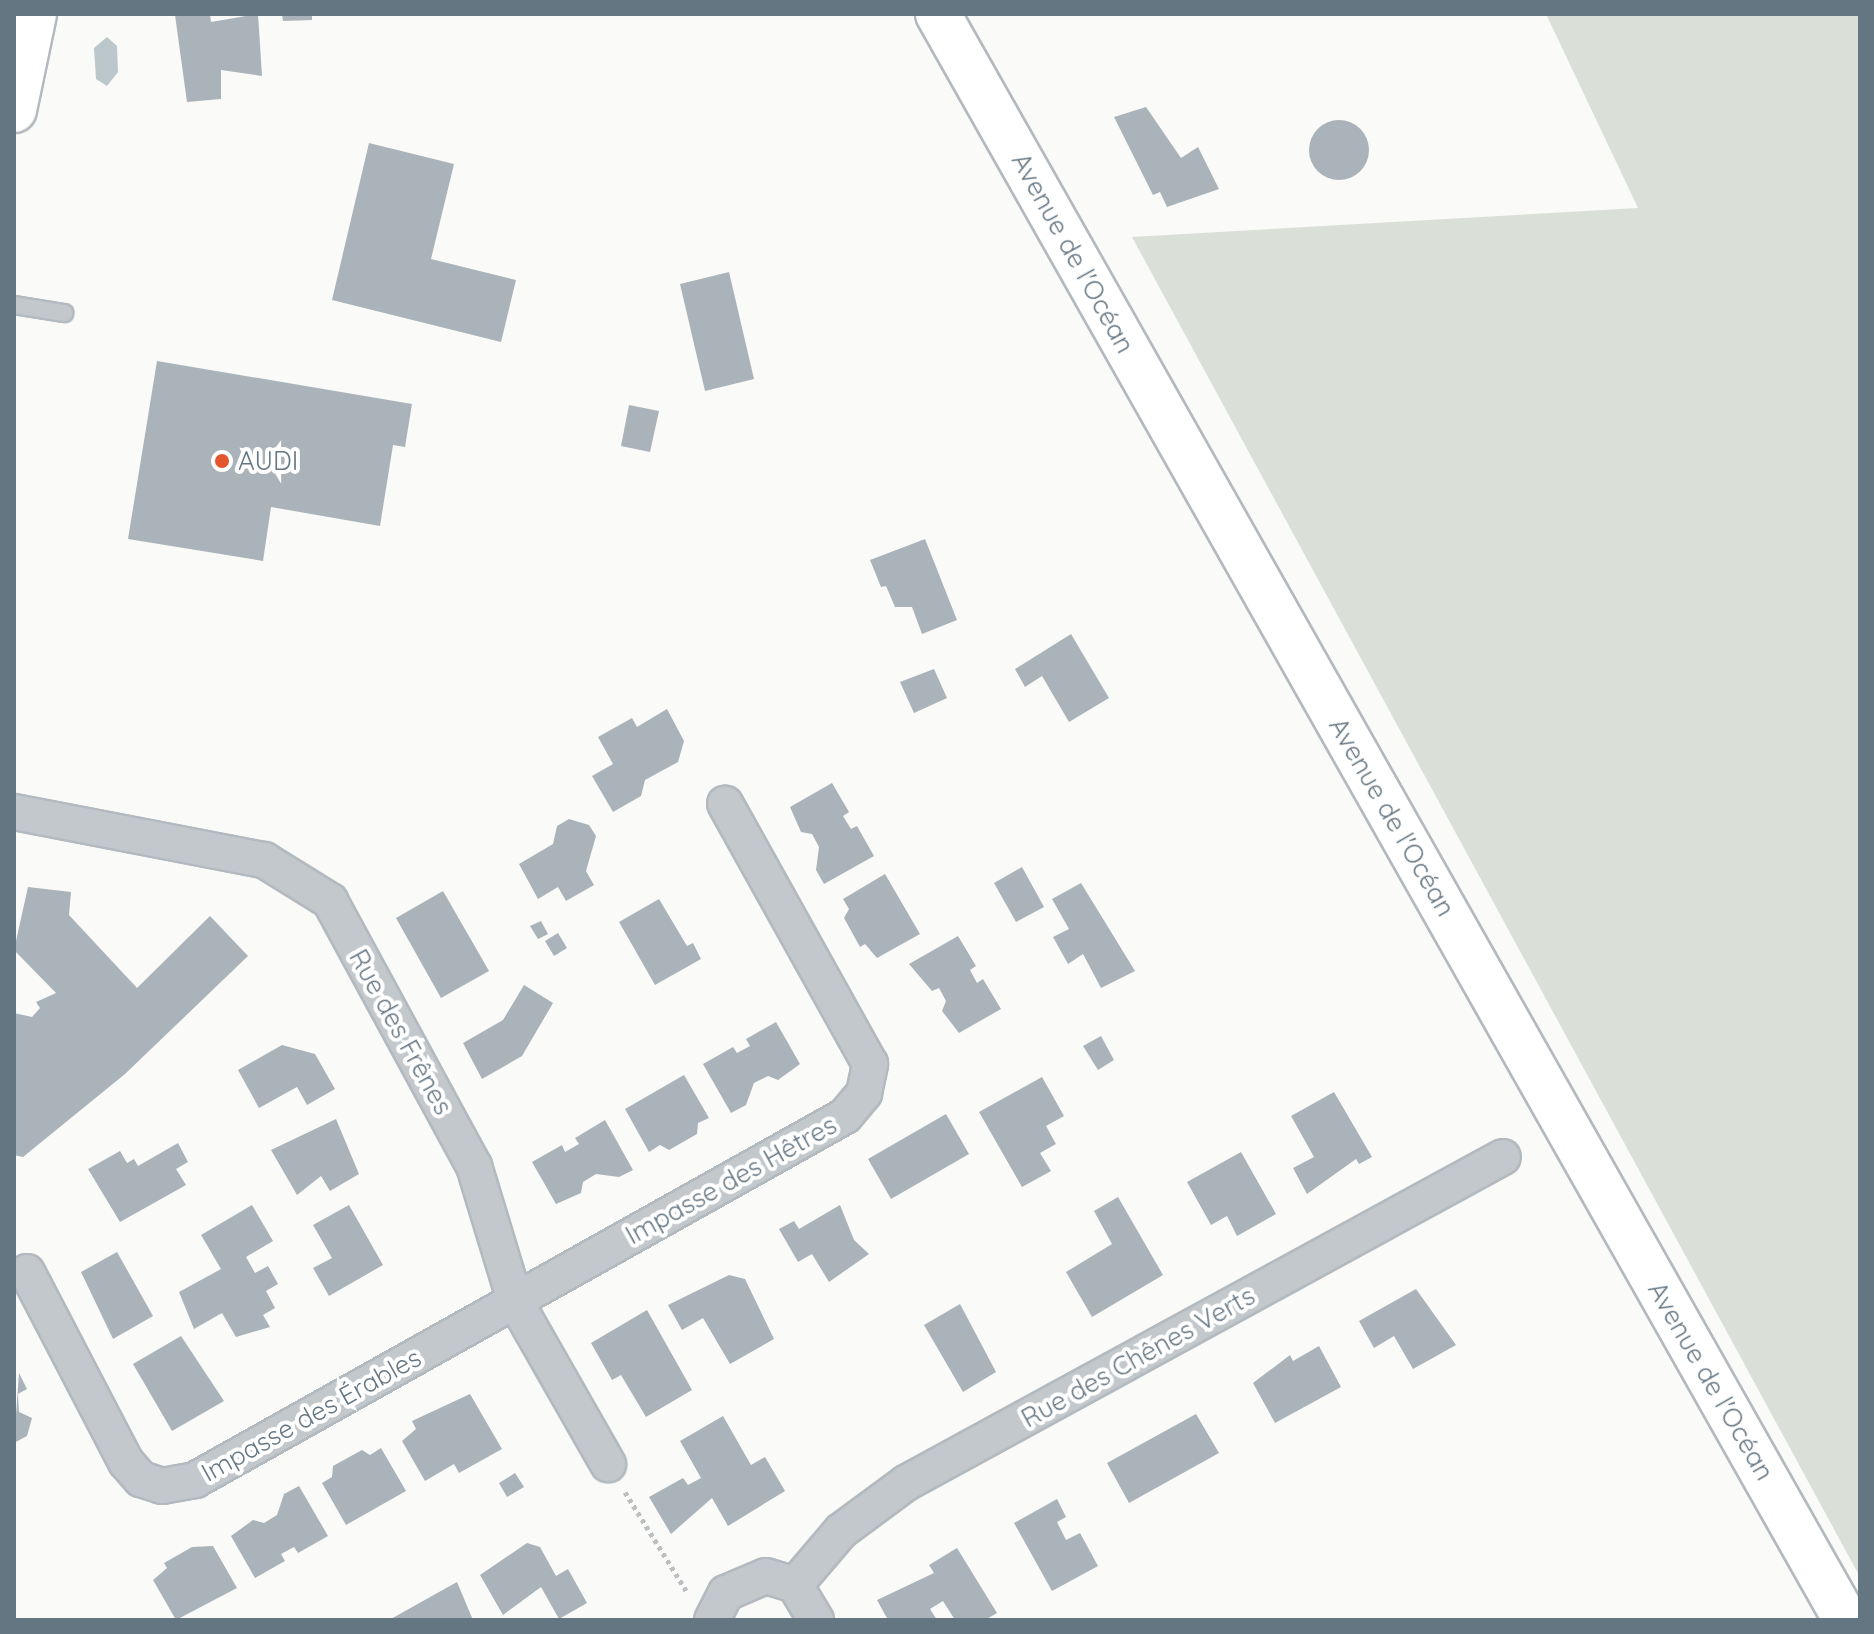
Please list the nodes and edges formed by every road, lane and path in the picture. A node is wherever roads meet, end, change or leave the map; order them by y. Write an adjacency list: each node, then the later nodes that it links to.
1 (34, 14): 3 (main road)
2 (938, 14): 15 (main road, Avenue de l'Océan)
3 (14, 110)
4 (14, 305): 5 (lane)
5 (64, 313)
6 (725, 804): 10 (street, Impasse des Hêtres)
7 (14, 812): 10 (street, Rue des Frênes)
8 (1503, 1157): 12 (street, Rue des Chênes Verts)
9 (27, 1272): 10 (street, Impasse des Érables)
10 (515, 1301): 11 (street, Rue des Frênes)
11 (608, 1464): 13 (path)
12 (795, 1585): 13 (street); 14 (street)
13 (712, 1620)
14 (816, 1620)
15 (1846, 1620)

